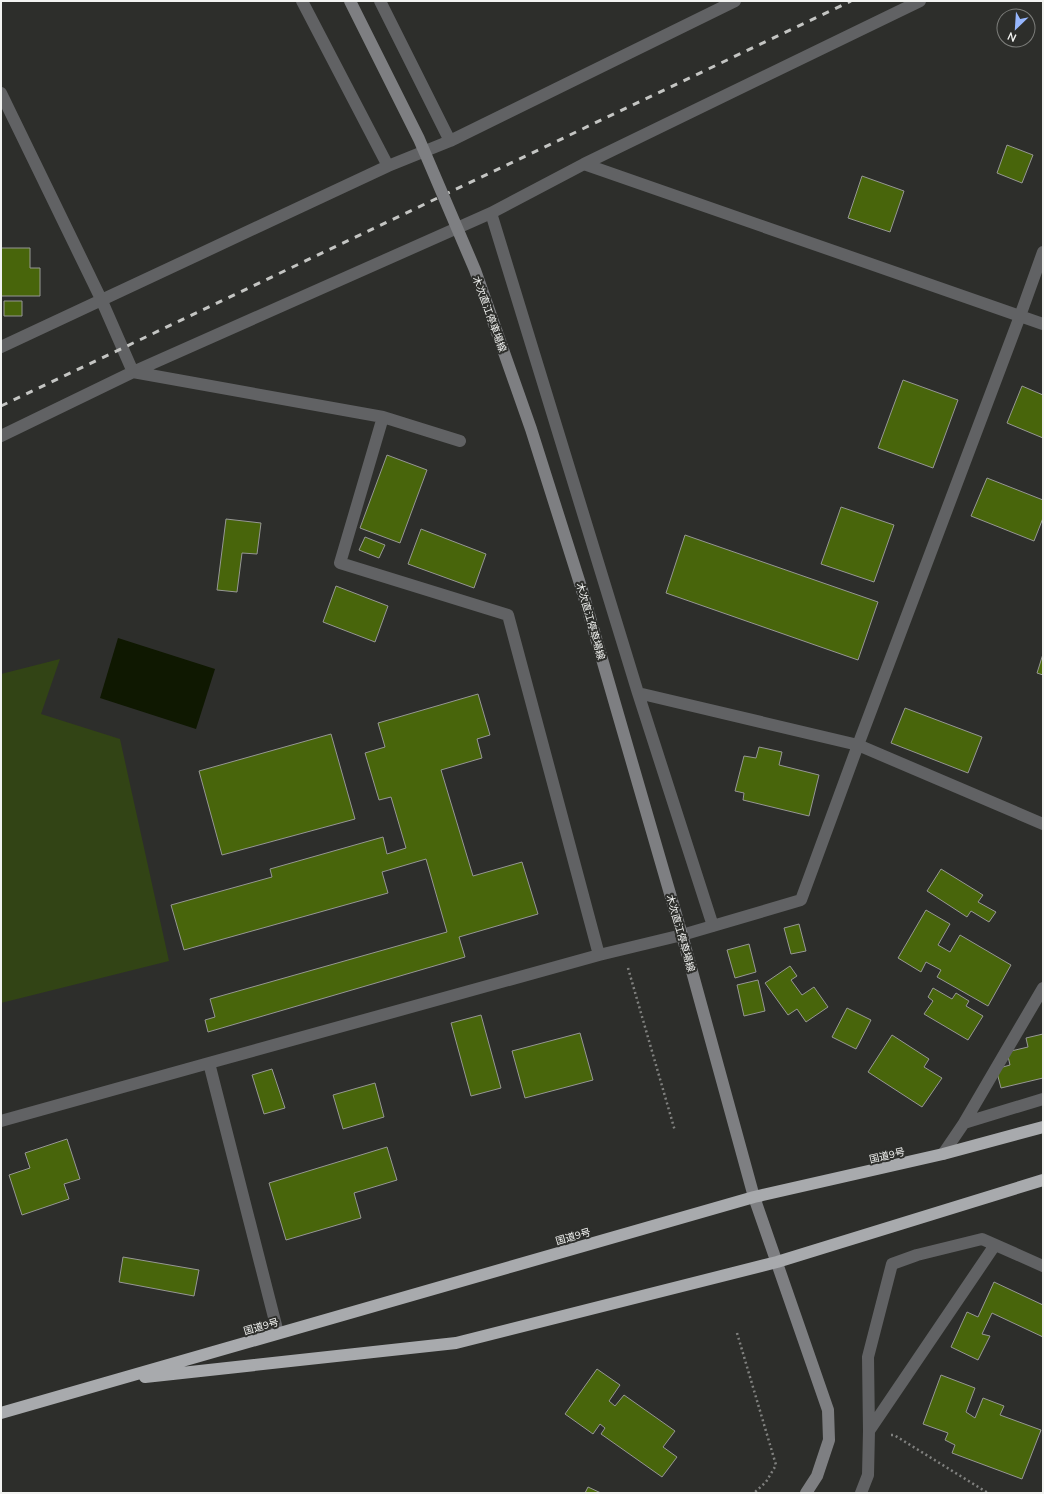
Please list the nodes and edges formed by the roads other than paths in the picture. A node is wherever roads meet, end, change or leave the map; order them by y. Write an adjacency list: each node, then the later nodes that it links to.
1 (302, 1): 9 (street)
2 (350, 1): 24 (main road, 木次直江停車場線, bridge)
3 (380, 1): 7 (street)
4 (735, 1): 7 (street)
5 (920, 1): 8 (street)
6 (1, 93): 12 (street)
7 (450, 141): 9 (street)
8 (584, 164): 10 (street); 13 (street)
9 (388, 166): 12 (street)
10 (491, 213): 16 (street); 20 (street)
11 (1043, 252): 13 (street)
12 (101, 299): 15 (street); 16 (street)
13 (1020, 316): 14 (street); 21 (street)
14 (1043, 324)
15 (1, 347)
16 (133, 372): 17 (street); 18 (street)
17 (382, 417): 19 (street); 25 (street)
18 (1, 436)
19 (460, 441)
20 (638, 693): 21 (street); 23 (street)
21 (858, 745): 22 (street); 23 (street)
22 (1043, 824)
23 (713, 926): 24 (street)
24 (682, 935): 25 (street); 34 (main road, 木次直江停車場線)
25 (599, 955): 27 (street)
26 (1043, 988): 30 (street)
27 (209, 1063): 29 (street); 38 (street)
28 (1043, 1099): 30 (street)
29 (1, 1121)
30 (964, 1123): 32 (street)
31 (1043, 1127): 32 (highway, 国道9号)
32 (943, 1154): 34 (highway, 国道9号)
33 (1043, 1180): 36 (highway, 国道9号)
34 (754, 1197): 36 (main road, 木次直江停車場線); 38 (highway, 国道9号)
35 (995, 1245): 37 (street); 41 (street); 41 (street)
36 (777, 1262): 39 (highway, 国道9号); 42 (main road, 木次直江停車場線)
37 (1043, 1266)
38 (278, 1333): 39 (highway, 国道9号)
39 (112, 1381): 40 (highway, 国道9号)
40 (1, 1413)
41 (869, 1431): 43 (street)
42 (806, 1493)
43 (861, 1493)

